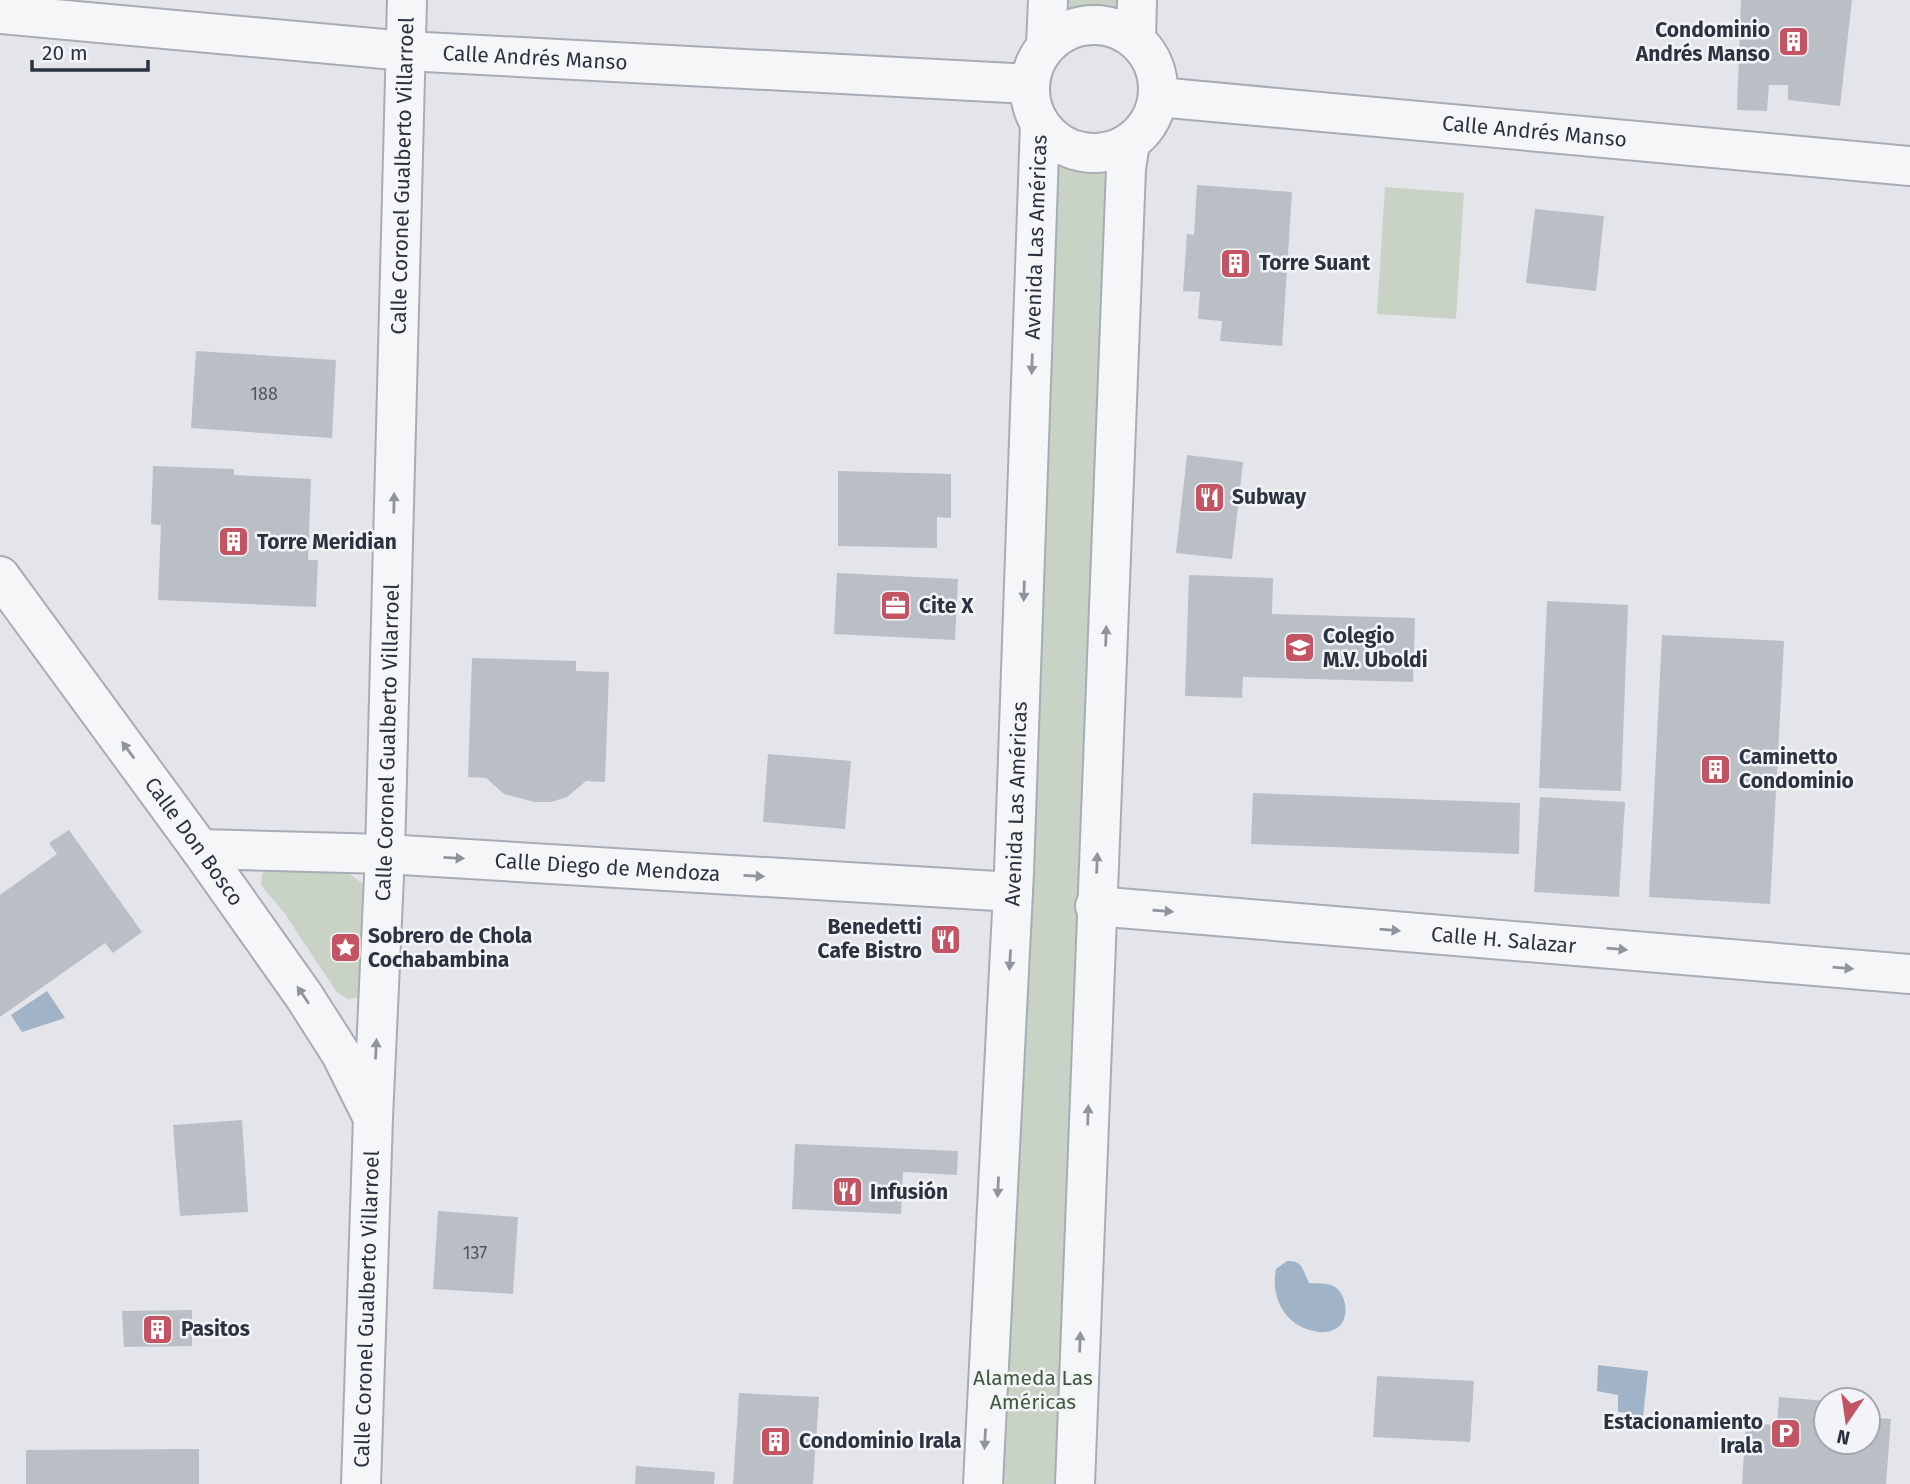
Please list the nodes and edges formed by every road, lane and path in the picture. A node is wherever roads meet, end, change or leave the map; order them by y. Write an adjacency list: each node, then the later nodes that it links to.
1 (407, 0): 7 (street, Calle Coronel Gualberto Villarroel)
2 (1048, 0): 6 (street)
3 (1138, 0): 5 (street)
4 (0, 13): 7 (street, Calle Andrés Manso)
5 (1136, 39): 6 (street); 9 (street)
6 (1046, 46): 8 (street)
7 (406, 51): 8 (street, Calle Andrés Manso); 15 (street, Calle Coronel Gualberto Villarroel, one-way to 7)
8 (1030, 84): 10 (street)
9 (1158, 97): 11 (street); 12 (street, Calle Andrés Manso)
10 (1040, 124): 11 (street); 16 (street, Avenida Las Américas, one-way to 16)
11 (1130, 142): 17 (street, one-way to 11)
12 (1910, 166)
13 (0, 576): 14 (street, Calle Don Bosco, one-way to 13)
14 (200, 849): 15 (street, Calle Diego de Mendoza); 19 (street, Calle Don Bosco, one-way to 14)
15 (385, 854): 16 (street, Calle Diego de Mendoza, one-way to 16); 19 (street, Calle Coronel Gualberto Villarroel, one-way to 15)
16 (1013, 892): 21 (street, Avenida Las Américas, one-way to 21)
17 (1095, 906): 18 (street, Calle H. Salazar, one-way to 18); 22 (street, one-way to 17)
18 (1910, 974)
19 (373, 1118): 20 (street, Calle Coronel Gualberto Villarroel)
20 (361, 1484)
21 (983, 1484)
22 (1074, 1484)

